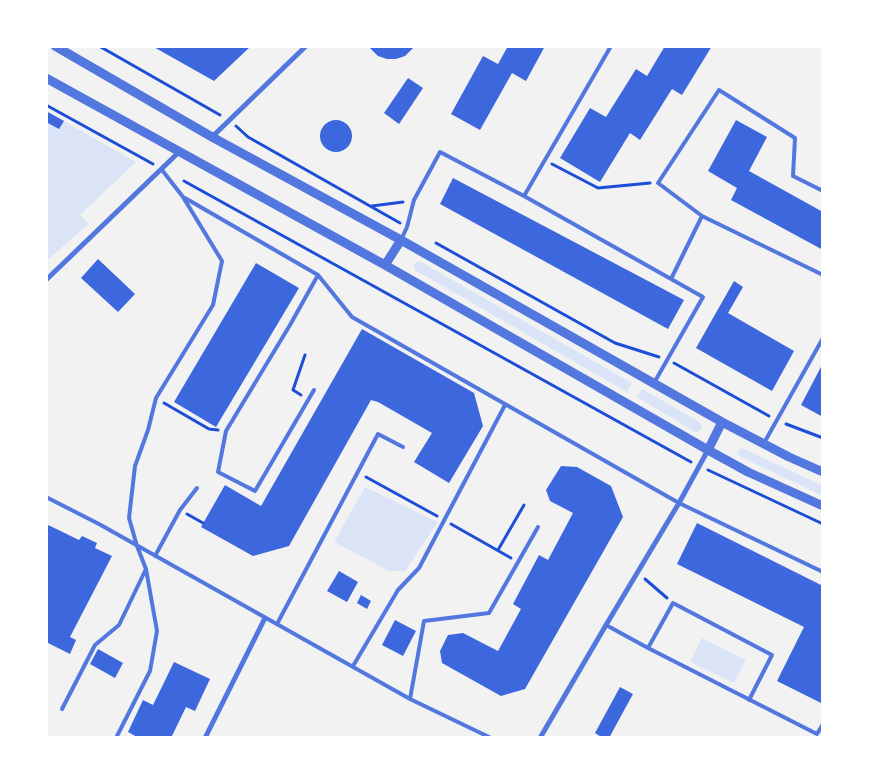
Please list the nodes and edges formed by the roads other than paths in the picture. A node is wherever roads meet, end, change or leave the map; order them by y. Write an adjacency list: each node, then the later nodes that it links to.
1 (55, 46): 5 (street)
2 (306, 46): 5 (street)
3 (611, 46): 9 (lane)
4 (46, 78): 6 (street)
5 (212, 137): 12 (street)
6 (179, 152): 7 (street); 13 (street)
7 (162, 170): 10 (lane); 17 (street)
8 (823, 191): 11 (lane)
9 (524, 196): 12 (lane); 16 (lane)
10 (183, 197): 14 (lane); 32 (lane)
11 (702, 216): 15 (lane); 16 (lane)
12 (401, 240): 13 (street); 19 (street)
13 (385, 265): 25 (street)
14 (318, 275): 20 (lane); 21 (lane)
15 (823, 275)
16 (671, 279): 19 (lane)
17 (46, 280)
18 (823, 338): 23 (lane)
19 (654, 384): 22 (street)
20 (314, 390)
21 (505, 405): 29 (lane); 40 (lane)
22 (722, 422): 23 (street); 25 (street)
23 (764, 443): 26 (street)
24 (403, 447): 37 (lane)
25 (708, 450): 29 (street); 30 (street)
26 (823, 472)
27 (197, 488): 33 (lane)
28 (46, 497): 32 (lane)
29 (679, 503): 35 (lane); 38 (street)
30 (823, 506)
31 (538, 526): 41 (lane)
32 (137, 546): 33 (lane); 34 (lane)
33 (155, 556): 36 (lane)
34 (146, 570): 43 (lane); 46 (lane)
35 (823, 572)
36 (266, 618): 37 (lane); 47 (street)
37 (277, 624): 40 (lane)
38 (606, 625): 39 (lane); 49 (street)
39 (648, 648): 42 (lane); 42 (lane)
40 (353, 666): 41 (lane)
41 (410, 699): 48 (lane)
42 (749, 700): 45 (lane)
43 (62, 709)
44 (823, 724): 45 (lane)
45 (818, 737)
46 (116, 738)
47 (205, 738)
48 (491, 738)
49 (540, 738)

